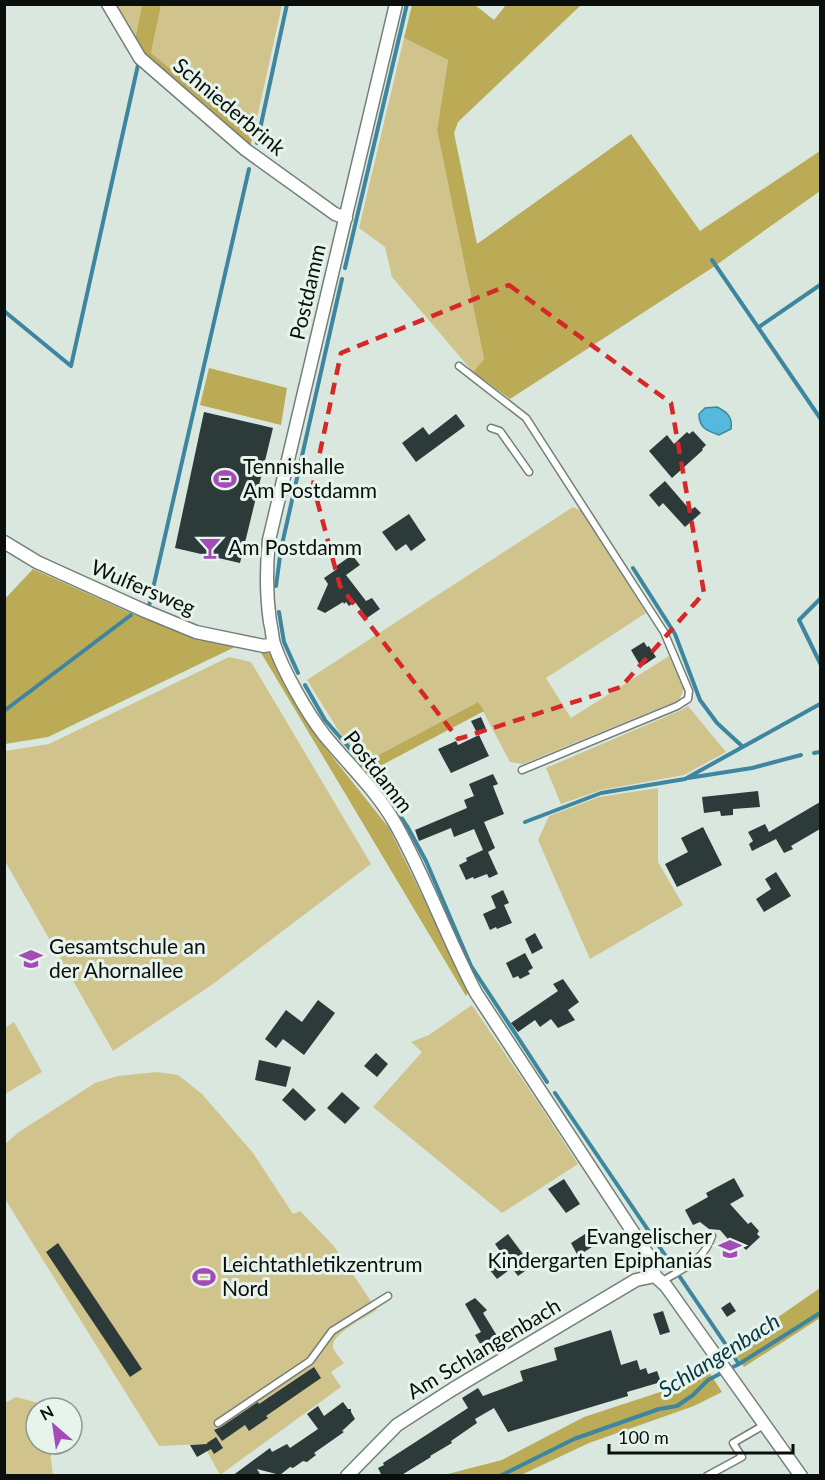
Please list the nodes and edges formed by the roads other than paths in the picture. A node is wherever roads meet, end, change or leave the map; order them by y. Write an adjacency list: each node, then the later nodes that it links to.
1 (108, 4): 3 (street, Schniederbrink)
2 (396, 4): 3 (street, Postdamm)
3 (346, 218): 8 (street, Postdamm)
4 (459, 366): 9 (lane)
5 (491, 428): 6 (lane)
6 (529, 472)
7 (4, 542): 8 (street, Wulfersweg)
8 (274, 644): 11 (street, Postdamm)
9 (522, 770)
10 (712, 1236): 11 (lane)
11 (658, 1279): 14 (street, Postdamm); 15 (street, Am Schlangenbach)
12 (388, 1296): 13 (lane)
13 (218, 1423)
14 (765, 1425): 16 (lane); 17 (street, Postdamm)
15 (347, 1476)
16 (707, 1476)
17 (801, 1476)

